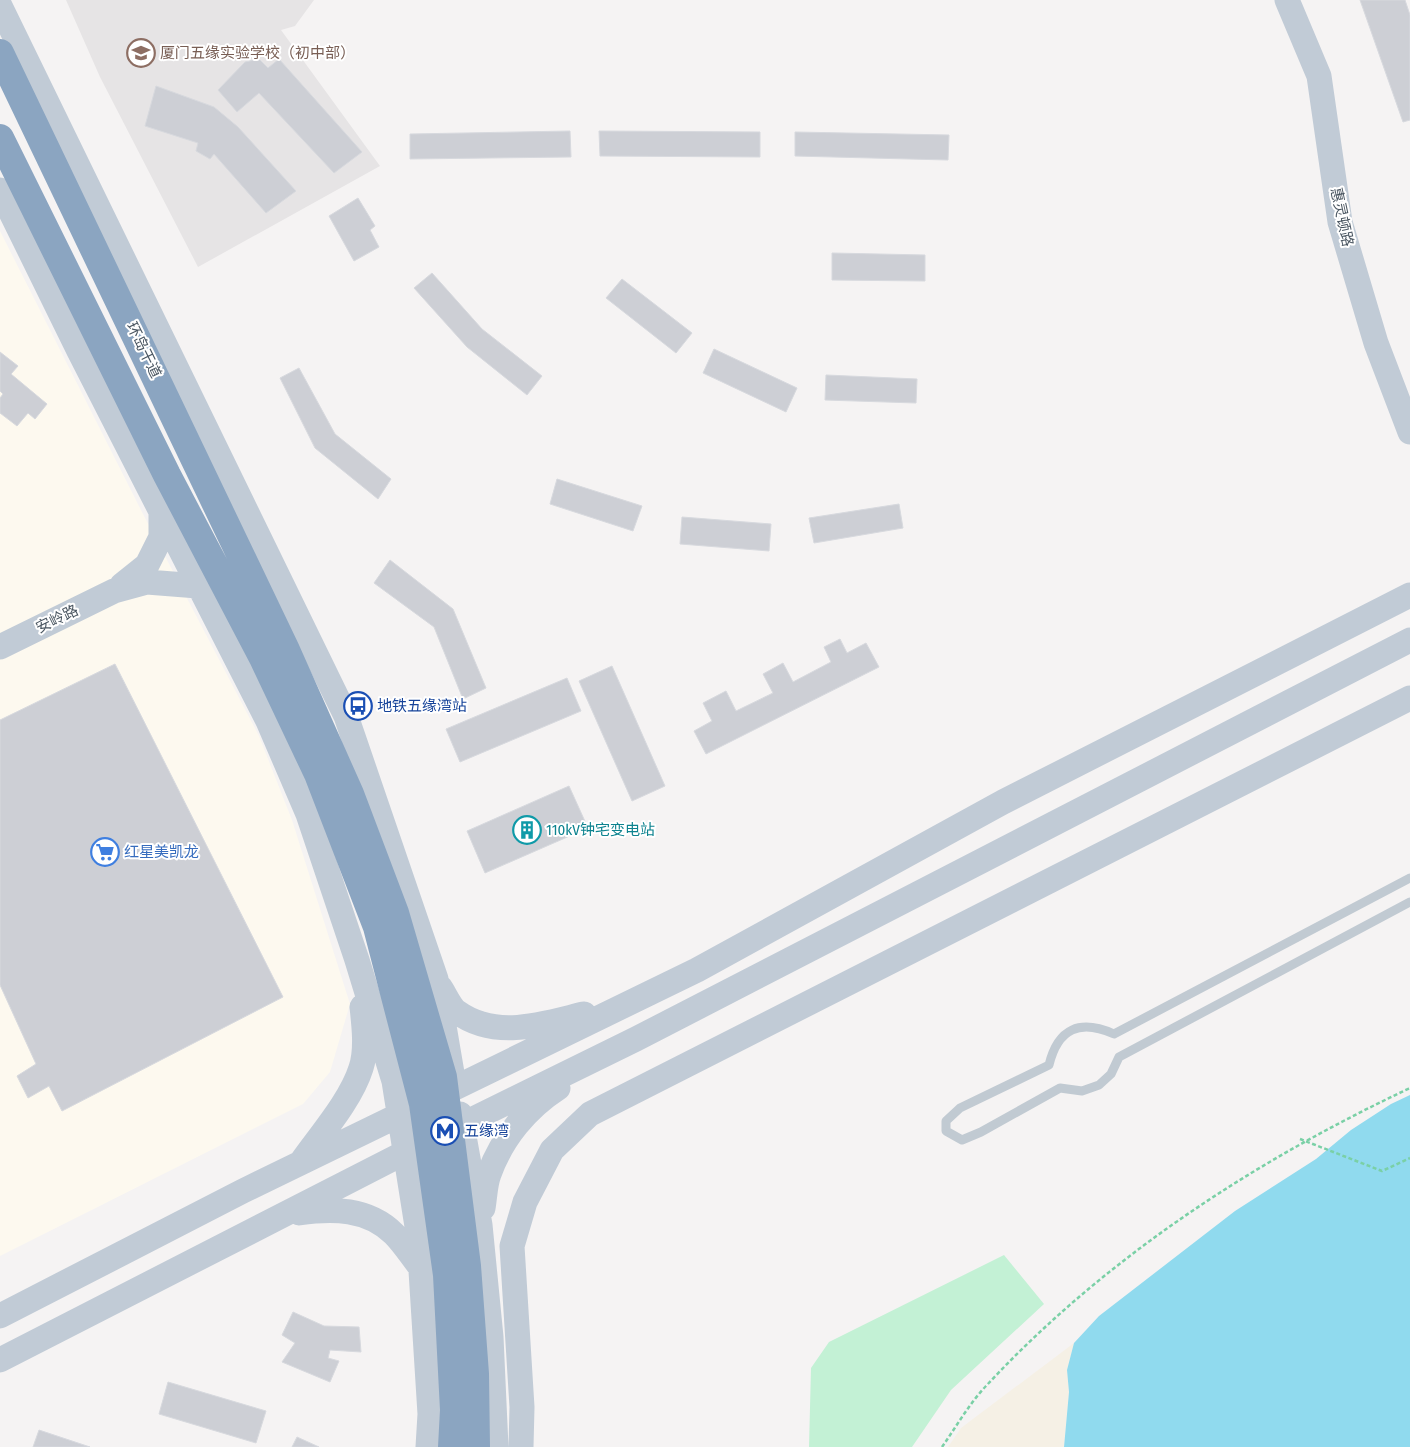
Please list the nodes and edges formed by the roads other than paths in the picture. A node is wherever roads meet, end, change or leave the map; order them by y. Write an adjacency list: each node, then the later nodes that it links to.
1 (1287, 0): 6 (main road, 惠灵顿路)
2 (0, 6): 18 (main road)
3 (0, 53): 13 (highway, 环岛干道)
4 (0, 138): 13 (highway)
5 (0, 190): 7 (main road)
6 (1410, 432)
7 (161, 512): 8 (main road); 9 (main road)
8 (198, 586): 9 (main road); 17 (main road)
9 (114, 591): 12 (main road, 安岭路)
10 (1410, 595): 19 (main road)
11 (1410, 640): 20 (main road)
12 (0, 647)
13 (274, 653): 32 (highway); 33 (highway)
14 (1410, 698): 35 (main road)
15 (1410, 878): 16 (lane)
16 (1410, 902)
17 (357, 960): 22 (main road); 25 (main road)
18 (436, 979): 19 (main road); 21 (main road)
19 (630, 1004): 21 (main road)
20 (636, 1039): 23 (main road); 27 (main road)
21 (455, 1086): 22 (main road); 23 (main road)
22 (398, 1116): 24 (main road); 25 (main road)
23 (462, 1124): 24 (main road); 27 (main road)
24 (404, 1152): 26 (main road); 28 (main road)
25 (300, 1164): 29 (main road)
26 (279, 1217): 28 (main road); 30 (main road)
27 (480, 1225): 34 (main road)
28 (421, 1268): 31 (main road)
29 (0, 1316)
30 (0, 1360)
31 (428, 1447)
32 (452, 1447)
33 (476, 1447)
34 (496, 1447)
35 (521, 1447)

